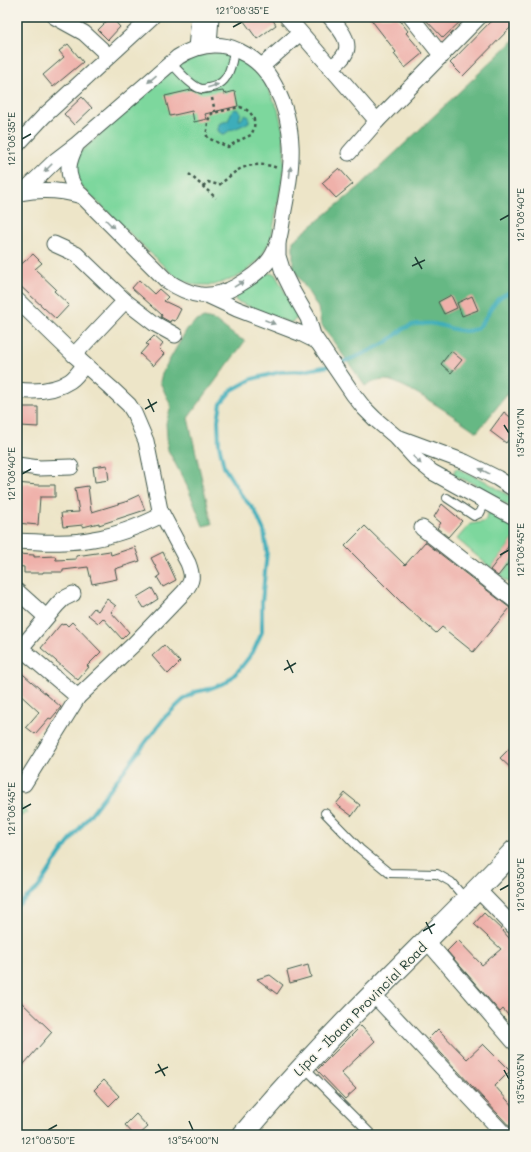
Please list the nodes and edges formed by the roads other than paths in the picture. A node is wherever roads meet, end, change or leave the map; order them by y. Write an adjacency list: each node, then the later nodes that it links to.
1 (56, 17): 12 (street)
2 (152, 17): 12 (street)
3 (199, 17): 10 (street)
4 (211, 17): 10 (street)
5 (287, 17): 9 (street)
6 (330, 17): 16 (street)
7 (411, 17): 13 (street)
8 (479, 17): 13 (street)
9 (300, 33): 15 (street); 16 (street)
10 (202, 47): 11 (street); 14 (street)
11 (234, 48): 14 (lane, one-way to 11); 15 (street)
12 (109, 56): 19 (street)
13 (442, 56): 17 (street)
14 (171, 63): 18 (street, one-way to 18)
15 (262, 66): 23 (street, one-way to 15)
16 (330, 68): 17 (street)
17 (377, 121): 20 (street)
18 (78, 144): 21 (street, one-way to 21); 22 (street)
19 (17, 145)
20 (349, 154)
21 (18, 193): 22 (street)
22 (82, 196): 25 (street, one-way to 25)
23 (278, 242): 25 (street, one-way to 23); 29 (street)
24 (54, 244): 27 (street)
25 (209, 296): 29 (street, one-way to 29)
26 (17, 300): 30 (street)
27 (125, 301): 28 (street); 30 (street)
28 (175, 335)
29 (317, 342): 32 (street)
30 (79, 360): 31 (street); 38 (street)
31 (17, 390)
32 (395, 436): 35 (street, one-way to 32); 37 (street, one-way to 37)
33 (17, 465): 34 (street)
34 (71, 467)
35 (514, 489)
36 (447, 498): 37 (lane)
37 (486, 501): 39 (street)
38 (162, 515): 41 (street); 47 (street)
39 (514, 517)
40 (422, 528): 44 (street)
41 (17, 541)
42 (17, 591): 45 (street)
43 (73, 594): 45 (street)
44 (514, 600)
45 (46, 617): 46 (street)
46 (19, 647): 47 (street)
47 (78, 697): 48 (street)
48 (24, 784)
49 (324, 813): 51 (lane)
50 (514, 851): 51 (main road, Lipa - Ibaan Provincial Road)
51 (472, 896): 52 (street); 53 (main road, Lipa - Ibaan Provincial Road)
52 (514, 927)
53 (426, 942): 54 (main road, Lipa - Ibaan Provincial Road); 55 (street)
54 (373, 994): 56 (main road, Lipa - Ibaan Provincial Road); 59 (street)
55 (514, 1042)
56 (304, 1066): 57 (main road, Lipa - Ibaan Provincial Road); 58 (lane)
57 (243, 1135)
58 (372, 1135)
59 (505, 1135)

